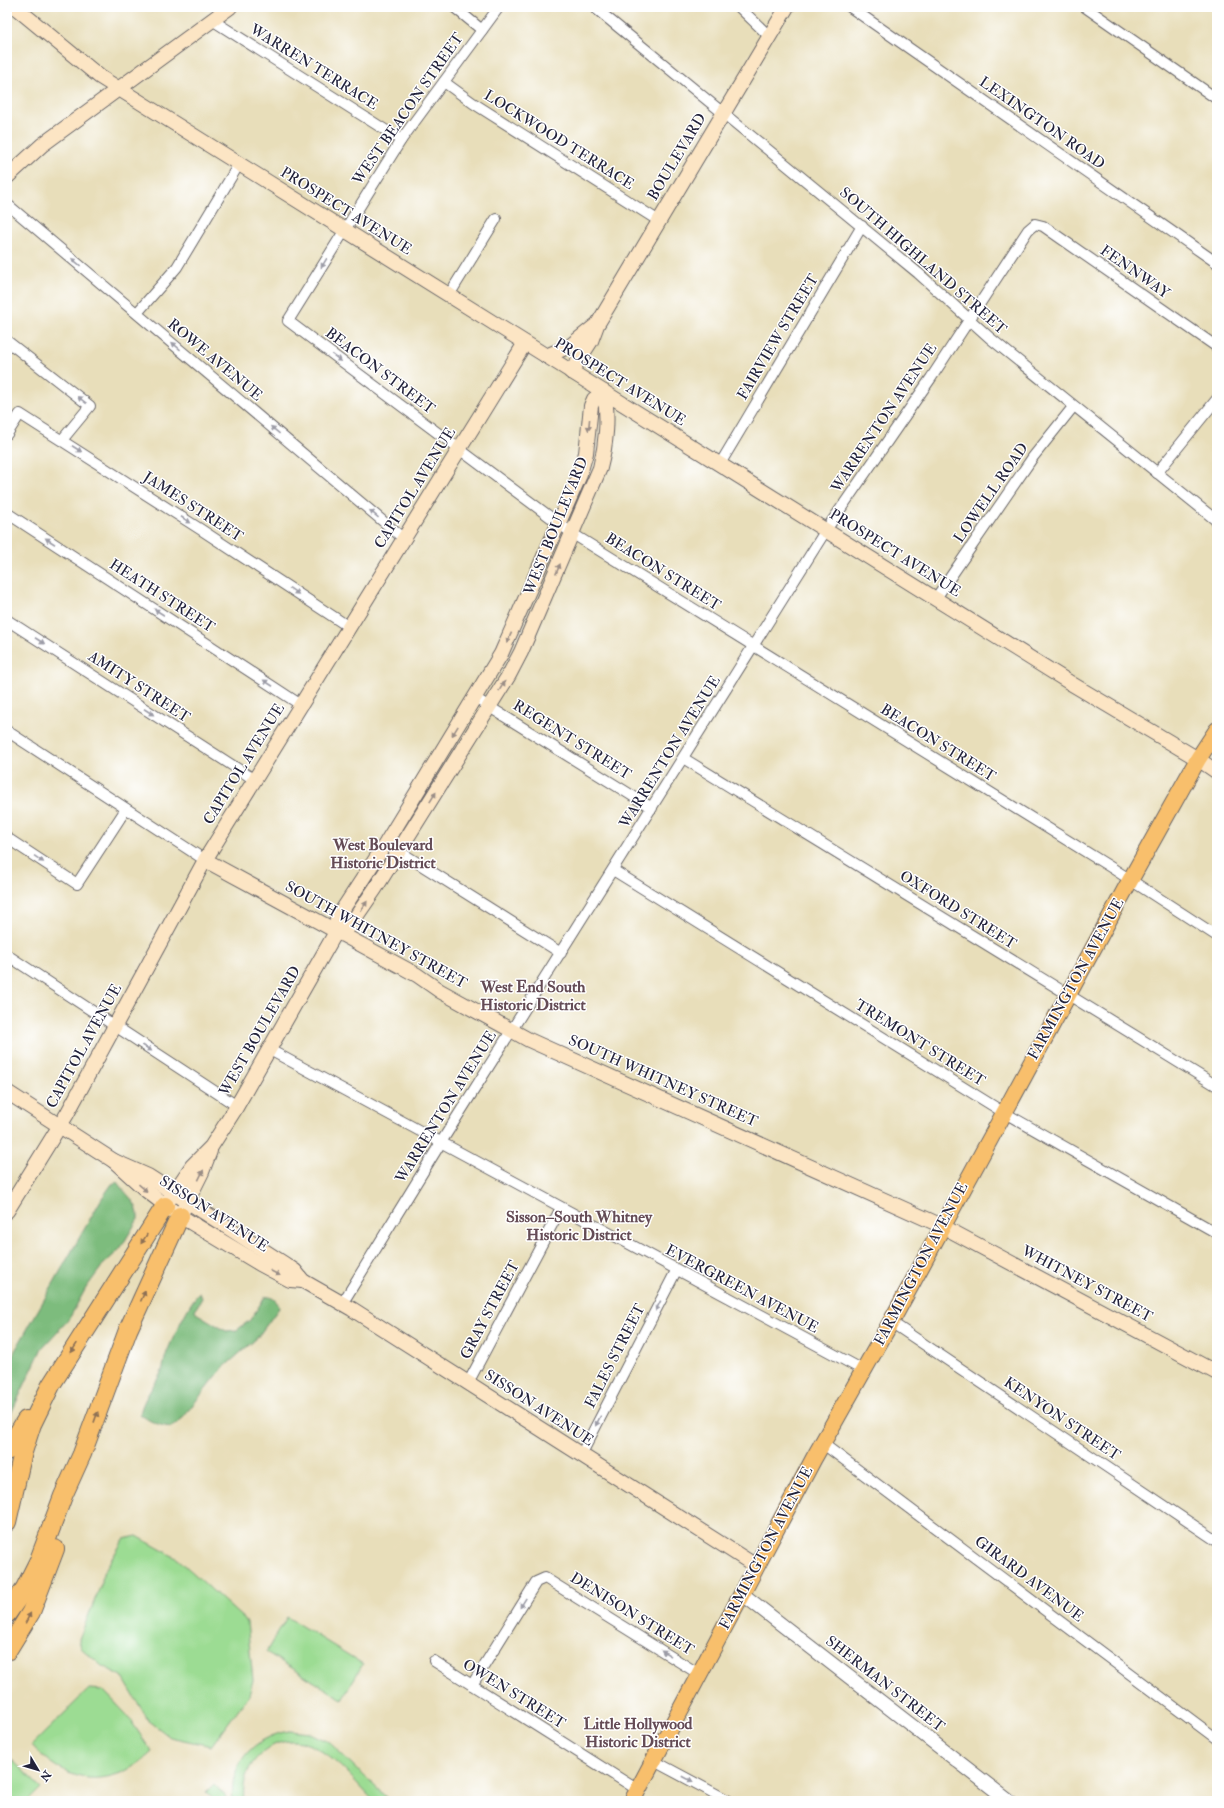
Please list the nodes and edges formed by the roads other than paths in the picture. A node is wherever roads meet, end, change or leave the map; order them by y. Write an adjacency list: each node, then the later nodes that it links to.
1 (15, 7): 14 (main road, PROSPECT AVENUE)
2 (230, 7): 10 (main road)
3 (454, 7): 11 (street)
4 (498, 7): 11 (street, WEST BEACON STREET)
5 (594, 7): 16 (street, SOUTH HIGHLAND STREET)
6 (739, 7): 12 (street)
7 (787, 7): 12 (main road, BOULEVARD)
8 (850, 7): 26 (street, LEXINGTON ROAD)
9 (1085, 7): 15 (street)
10 (212, 20): 14 (main road); 17 (street, WARREN TERRACE)
11 (482, 30): 13 (street, WEST BEACON STREET)
12 (769, 36): 16 (main road, BOULEVARD)
13 (444, 82): 17 (street, WEST BEACON STREET); 22 (street, LOCKWOOD TERRACE)
14 (119, 88): 18 (main road, PROSPECT AVENUE); 19 (main road)
15 (1217, 99)
16 (724, 114): 22 (main road, BOULEVARD); 24 (street, SOUTH HIGHLAND STREET)
17 (401, 140): 25 (street, WEST BEACON STREET)
18 (239, 164): 25 (main road, PROSPECT AVENUE); 28 (street)
19 (7, 177)
20 (7, 204): 28 (street, ROWE AVENUE, one-way to 20)
21 (496, 219): 27 (street)
22 (659, 221): 30 (main road, BOULEVARD)
23 (1035, 224): 29 (street, WARRENTON AVENUE); 33 (street, FENNWAY)
24 (862, 226): 29 (street, SOUTH HIGHLAND STREET); 42 (street, FAIRVIEW STREET)
25 (344, 230): 27 (main road, PROSPECT AVENUE); 41 (street, BEACON STREET, one-way to 41)
26 (1217, 263)
27 (449, 295): 32 (main road, PROSPECT AVENUE)
28 (137, 313): 49 (street, ROWE AVENUE, one-way to 28)
29 (968, 320): 38 (street, SOUTH HIGHLAND STREET); 47 (street, WARRENTON AVENUE)
30 (597, 325): 34 (main road, BOULEVARD); 35 (main road, BOULEVARD)
31 (7, 341): 40 (street, one-way to 31)
32 (525, 343): 34 (main road, PROSPECT AVENUE); 41 (main road, CAPITOL AVENUE)
33 (1217, 347)
34 (546, 356): 35 (main road, PROSPECT AVENUE)
35 (570, 372): 36 (main road, PROSPECT AVENUE)
36 (604, 392): 42 (main road, PROSPECT AVENUE); 46 (main road, WEST BOULEVARD, one-way to 46); 48 (main road, WEST BOULEVARD)
37 (1217, 399): 43 (street)
38 (1073, 407): 43 (street, SOUTH HIGHLAND STREET); 50 (street, LOWELL ROAD)
39 (7, 434): 40 (street, JAMES STREET)
40 (62, 440): 54 (street, JAMES STREET, one-way to 54)
41 (460, 449): 46 (street, BEACON STREET); 49 (main road, CAPITOL AVENUE)
42 (720, 464): 47 (main road, PROSPECT AVENUE)
43 (1157, 473): 45 (street, SOUTH HIGHLAND STREET)
44 (7, 513): 57 (street, HEATH STREET, one-way to 44)
45 (1217, 521)
46 (558, 524): 48 (street, BEACON STREET); 51 (main road, WEST BOULEVARD)
47 (826, 530): 50 (main road, PROSPECT AVENUE); 55 (street, WARRENTON AVENUE)
48 (572, 534): 53 (main road, WEST BOULEVARD, one-way to 48); 55 (street, BEACON STREET)
49 (404, 539): 54 (main road, CAPITOL AVENUE)
50 (936, 598): 62 (main road, PROSPECT AVENUE)
51 (519, 616): 53 (main road); 56 (main road, WEST BOULEVARD, one-way to 56)
52 (7, 620): 64 (street, AMITY STREET, one-way to 64)
53 (534, 624): 58 (main road, WEST BOULEVARD, one-way to 53)
54 (349, 628): 57 (main road, CAPITOL AVENUE)
55 (754, 646): 61 (street, WARRENTON AVENUE); 72 (street, BEACON STREET)
56 (475, 698): 58 (street, REGENT STREET); 68 (main road, WEST BOULEVARD, one-way to 68)
57 (301, 704): 64 (main road, CAPITOL AVENUE)
58 (490, 707): 65 (street, REGENT STREET); 69 (main road, WEST BOULEVARD, one-way to 58)
59 (1217, 730): 62 (main road, FARMINGTON AVENUE)
60 (7, 731): 66 (street, SOUTH WHITNEY STREET)
61 (683, 758): 65 (street, WARRENTON AVENUE); 77 (street, OXFORD STREET)
62 (1198, 759): 63 (main road, PROSPECT AVENUE); 72 (main road, FARMINGTON AVENUE)
63 (1217, 772)
64 (255, 780): 70 (main road, CAPITOL AVENUE)
65 (652, 808): 71 (street, WARRENTON AVENUE)
66 (126, 809): 67 (street, one-way to 66); 70 (street, SOUTH WHITNEY STREET)
67 (7, 838)
68 (386, 843): 69 (street); 73 (main road, WEST BOULEVARD)
69 (399, 852): 73 (main road, WEST BOULEVARD, one-way to 69); 75 (street)
70 (205, 860): 73 (main road, SOUTH WHITNEY STREET); 78 (main road, CAPITOL AVENUE)
71 (613, 870): 75 (street, WARRENTON AVENUE); 84 (street, TREMONT STREET)
72 (1130, 880): 74 (street, BEACON STREET); 77 (main road, FARMINGTON AVENUE)
73 (336, 932): 79 (main road, SOUTH WHITNEY STREET); 80 (main road, WEST BOULEVARD)
74 (1217, 936)
75 (561, 953): 79 (street, WARRENTON AVENUE)
76 (7, 955): 78 (street)
77 (1067, 995): 81 (street, OXFORD STREET); 84 (main road, FARMINGTON AVENUE)
78 (114, 1026): 83 (street, one-way to 83); 85 (main road, CAPITOL AVENUE)
79 (512, 1031): 86 (street, WARRENTON AVENUE); 92 (main road, SOUTH WHITNEY STREET)
80 (270, 1050): 83 (main road, WEST BOULEVARD); 86 (street, EVERGREEN AVENUE)
81 (1217, 1086)
82 (7, 1092): 85 (main road, SISSON AVENUE)
83 (237, 1106): 87 (main road, WEST BOULEVARD)
84 (1003, 1112): 92 (main road, FARMINGTON AVENUE); 93 (street, TREMONT STREET)
85 (60, 1126): 88 (main road, SISSON AVENUE); 91 (main road, CAPITOL AVENUE)
86 (440, 1144): 89 (street, EVERGREEN AVENUE); 95 (street, WARRENTON AVENUE)
87 (211, 1147): 88 (main road, WEST BOULEVARD); 90 (main road, WEST BOULEVARD, one-way to 87)
88 (169, 1200): 90 (main road, SISSON AVENUE); 100 (highway, one-way to 100)
89 (561, 1208): 94 (street, EVERGREEN AVENUE); 99 (street, GRAY STREET)
90 (184, 1209): 95 (main road, SISSON AVENUE); 107 (highway, one-way to 90)
91 (7, 1211)
92 (942, 1226): 96 (main road, FARMINGTON AVENUE); 98 (main road, WHITNEY STREET)
93 (1217, 1233)
94 (676, 1271): 97 (street, EVERGREEN AVENUE); 103 (street, FALES STREET, one-way to 103)
95 (342, 1304): 99 (main road, SISSON AVENUE)
96 (890, 1322): 97 (main road, FARMINGTON AVENUE); 105 (street, KENYON STREET)
97 (863, 1370): 101 (main road, FARMINGTON AVENUE)
98 (1217, 1372)
99 (468, 1383): 103 (main road, SISSON AVENUE)
100 (50, 1385): 102 (highway); 104 (highway)
101 (822, 1443): 106 (main road, FARMINGTON AVENUE); 114 (street, GIRARD AVENUE)
102 (7, 1450)
103 (581, 1455): 106 (main road, SISSON AVENUE)
104 (7, 1522)
105 (1217, 1541)
106 (756, 1566): 108 (main road, FARMINGTON AVENUE)
107 (40, 1574): 109 (highway); 110 (highway, one-way to 107)
108 (742, 1593): 112 (main road, FARMINGTON AVENUE); 117 (street, SHERMAN STREET)
109 (7, 1614)
110 (7, 1651)
111 (434, 1661): 113 (street, OWEN STREET)
112 (700, 1674): 113 (street, DENISON STREET, one-way to 113); 115 (main road, FARMINGTON AVENUE)
113 (472, 1685): 116 (street, OWEN STREET)
114 (1217, 1739)
115 (654, 1761): 116 (main road, FARMINGTON AVENUE); 118 (street, one-way to 118)
116 (635, 1796)
117 (1004, 1800)
118 (729, 1801)

